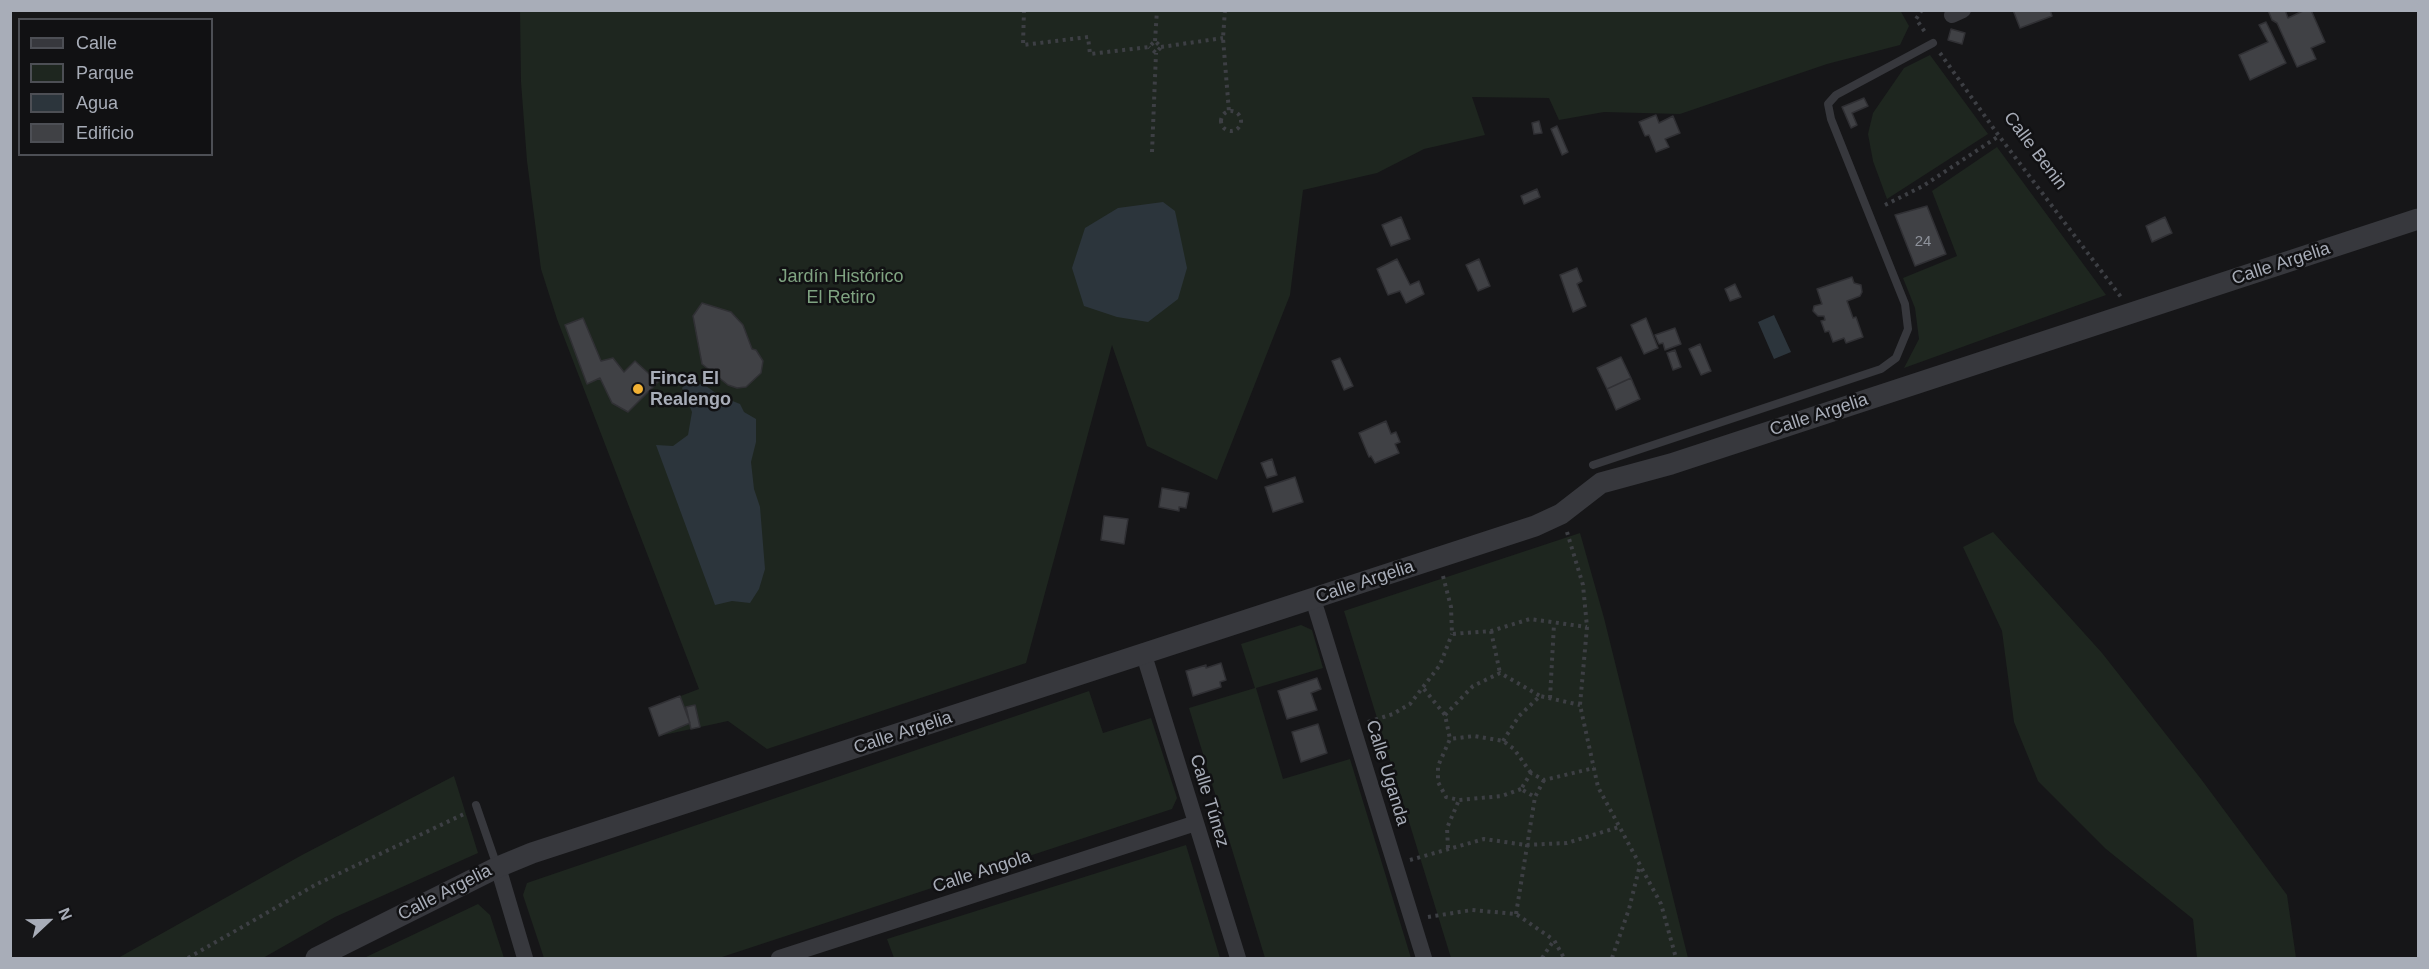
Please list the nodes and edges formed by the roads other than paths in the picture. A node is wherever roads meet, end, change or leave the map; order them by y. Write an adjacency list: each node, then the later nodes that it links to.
1 (1933, 43): 3 (lane)
2 (2418, 219): 4 (street, Calle Argelia)
3 (1593, 465)
4 (1313, 599): 5 (street, Calle Argelia); 13 (street, Calle Uganda)
5 (1144, 655): 7 (street, Calle Túnez); 8 (street, Calle Argelia)
6 (476, 805): 8 (lane)
7 (1196, 823): 11 (street, Calle Angola); 12 (street, Calle Túnez)
8 (498, 867): 9 (street, Calle Argelia); 10 (street)
9 (316, 958)
10 (525, 958)
11 (779, 958)
12 (1238, 958)
13 (1424, 958)

